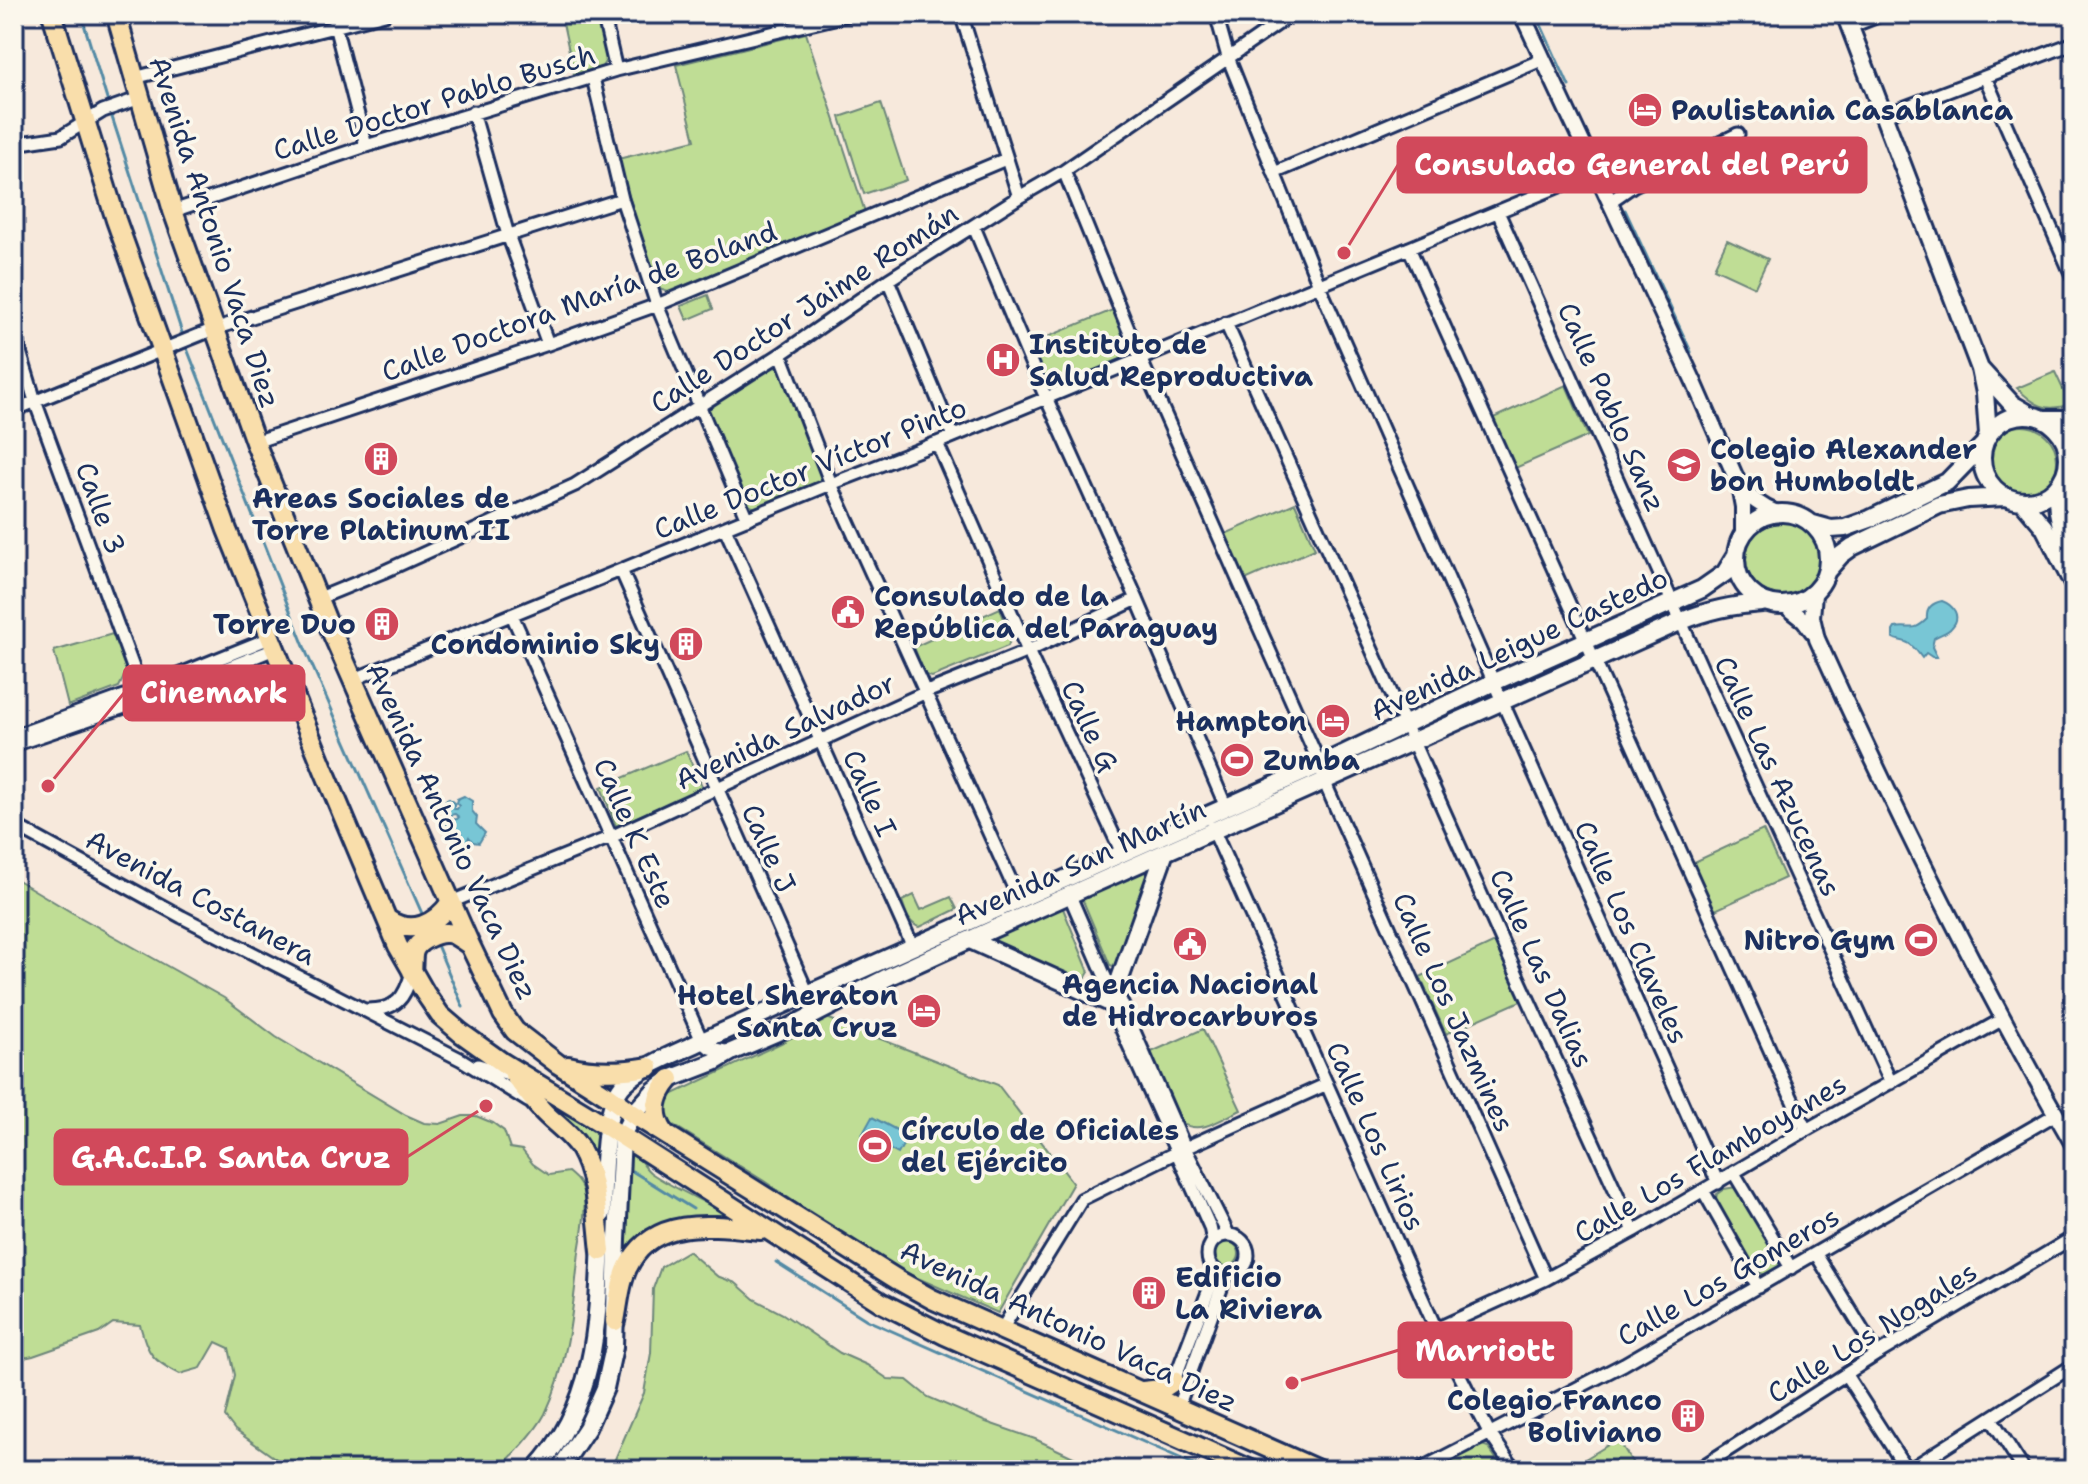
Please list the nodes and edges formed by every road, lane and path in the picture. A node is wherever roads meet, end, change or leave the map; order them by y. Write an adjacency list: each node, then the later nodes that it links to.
1 (52, 14): 23 (highway, Avenida Antonio Vaca Diez)
2 (116, 14): 18 (highway, Avenida Antonio Vaca Diez)
3 (385, 14): 11 (street)
4 (603, 14): 16 (street)
5 (851, 14): 16 (street, Calle Doctor Pablo Busch)
6 (961, 14): 27 (street)
7 (1216, 14): 14 (street, Calle Los Claveles)
8 (1292, 14): 14 (street, Calle Doctor Jaime Román)
9 (1522, 14): 15 (street)
10 (1883, 14): 12 (street)
11 (333, 20): 18 (street); 26 (street)
12 (1847, 20): 22 (main road)
13 (2074, 43): 17 (street)
14 (1228, 57): 28 (street, Calle Doctor Jaime Román); 30 (street, Calle Los Claveles)
15 (1544, 59): 29 (street); 30 (street)
16 (616, 70): 19 (street, Calle Doctor Pablo Busch)
17 (1985, 77): 22 (street); 40 (street)
18 (134, 78): 20 (highway, Avenida Antonio Vaca Diez)
19 (593, 78): 21 (street, Calle Doctor Pablo Busch); 32 (street)
20 (140, 98): 23 (street); 34 (highway, Avenida Antonio Vaca Diez)
21 (473, 112): 26 (street, Calle Doctor Pablo Busch); 37 (street)
22 (1882, 116): 50 (main road)
23 (84, 121): 25 (street); 47 (highway, Avenida Antonio Vaca Diez)
24 (1738, 134): 33 (street)
25 (14, 144)
26 (366, 146): 34 (street, Calle Doctor Pablo Busch)
27 (1006, 159): 31 (street); 42 (street, Calle Doctora María de Boland)
28 (1064, 171): 31 (street, Calle Doctor Jaime Román); 49 (street, Calle Los Jazmines)
29 (1596, 171): 33 (street); 35 (street, Calle Doctor Víctor Pinto)
30 (1274, 173): 41 (street, Calle Los Claveles)
31 (1019, 197): 36 (street, Calle Doctor Jaime Román)
32 (622, 199): 37 (street); 42 (street)
33 (1611, 201): 63 (street)
34 (173, 211): 44 (highway, Avenida Antonio Vaca Diez)
35 (1498, 212): 38 (street, Calle Doctor Víctor Pinto); 80 (street, Calle Pablo Sanz)
36 (974, 227): 39 (street, Calle Doctor Jaime Román); 51 (street)
37 (508, 235): 44 (street); 46 (street)
38 (1409, 248): 41 (street, Calle Doctor Víctor Pinto); 86 (street)
39 (888, 280): 48 (street, Calle Doctor Jaime Román); 57 (street)
40 (2074, 280)
41 (1319, 285): 43 (street, Calle Doctor Víctor Pinto); 91 (street, Calle Los Claveles)
42 (657, 305): 46 (street, Calle Doctora María de Boland); 53 (street)
43 (1226, 323): 49 (street, Calle Doctor Víctor Pinto); 95 (street, Calle Las Dalias)
44 (208, 331): 47 (street); 59 (highway, Avenida Antonio Vaca Diez)
45 (14, 332): 52 (street, Calle 3)
46 (548, 344): 59 (street, Calle Doctora María de Boland)
47 (165, 349): 52 (street); 87 (highway, Avenida Antonio Vaca Diez)
48 (781, 354): 53 (street, Calle Doctor Jaime Román); 62 (street)
49 (1140, 358): 51 (street, Calle Doctor Víctor Pinto); 100 (street, Calle Los Jazmines)
50 (1980, 369): 55 (main road); 58 (main road)
51 (1046, 397): 57 (street, Calle Doctor Víctor Pinto); 79 (street)
52 (35, 401): 54 (street); 93 (street, Calle 3)
53 (698, 405): 68 (street); 78 (street, Calle Doctor Jaime Román)
54 (14, 410)
55 (2038, 417): 56 (main road); 58 (main road); 61 (main road)
56 (2074, 419)
57 (953, 436): 60 (street, Calle Doctor Víctor Pinto)
58 (1986, 440): 65 (main road); 69 (main road)
59 (255, 442): 78 (highway, Avenida Antonio Vaca Diez)
60 (937, 443): 62 (street, Calle Doctor Víctor Pinto); 88 (street, Calle G)
61 (2070, 464): 64 (main road)
62 (831, 484): 68 (street, Calle Doctor Víctor Pinto); 92 (street)
63 (1739, 485): 67 (street); 71 (street)
64 (2058, 486): 66 (main road); 73 (main road)
65 (2005, 497): 66 (main road); 75 (main road)
66 (2022, 501): 76 (main road)
67 (1777, 513): 69 (main road); 71 (main road)
68 (747, 519): 70 (street, Calle Doctor Víctor Pinto)
69 (1811, 523): 75 (main road)
70 (725, 528): 74 (street, Calle Doctor Víctor Pinto); 97 (street, Calle I)
71 (1743, 533): 72 (main road)
72 (1736, 555): 80 (main road, Avenida Leigue Castedo); 81 (main road)
73 (2074, 558)
74 (621, 570): 83 (street, Calle Doctor Víctor Pinto); 101 (street, Calle J)
75 (1827, 571): 77 (main road)
76 (2074, 586)
77 (1814, 594): 82 (main road); 85 (street)
78 (317, 599): 90 (highway, Avenida Antonio Vaca Diez)
79 (1137, 599): 88 (street, Avenida Salvador); 102 (street)
80 (1673, 601): 84 (street, Calle Pablo Sanz); 86 (main road, Avenida Leigue Castedo)
81 (1762, 603): 82 (main road); 84 (main road, Avenida San Martín)
82 (1786, 606): 85 (street)
83 (512, 615): 90 (street, Calle Doctor Víctor Pinto); 105 (street, Calle K Este)
84 (1682, 621): 89 (main road, Avenida San Martín); 130 (street, Calle Las Azucenas)
85 (1817, 639): 122 (street)
86 (1586, 641): 89 (street); 91 (main road, Avenida Leigue Castedo)
87 (272, 644): 93 (street); 111 (highway, Avenida Antonio Vaca Diez)
88 (1028, 651): 92 (street, Avenida Salvador); 107 (street, Calle G)
89 (1594, 659): 94 (main road, Avenida San Martín); 136 (street)
90 (352, 680): 110 (highway, Avenida Antonio Vaca Diez)
91 (1494, 682): 94 (street, Calle Los Claveles); 95 (main road, Avenida Leigue Castedo)
92 (924, 693): 97 (street, Avenida Salvador); 109 (street)
93 (143, 695): 96 (street); 99 (street)
94 (1502, 701): 98 (main road, Avenida San Martín); 142 (street, Calle Los Claveles)
95 (1406, 724): 98 (street, Calle Las Dalias); 100 (main road, Avenida Leigue Castedo)
96 (14, 736)
97 (821, 741): 101 (street, Avenida Salvador); 115 (street, Calle I)
98 (1414, 741): 100 (main road, Avenida San Martín); 145 (street, Calle Las Dalias)
99 (14, 745)
100 (1322, 773): 102 (main road, Avenida Leigue Castedo); 103 (main road, Avenida San Martín); 153 (street, Calle Los Jazmines)
101 (717, 788): 105 (street, Avenida Salvador); 119 (street, Calle J)
102 (1226, 807): 103 (main road, Avenida San Martín)
103 (1210, 823): 106 (main road, Avenida San Martín); 107 (main road, Avenida San Martín); 131 (street, Calle Los Lirios)
104 (14, 825): 120 (street, Avenida Costanera)
105 (611, 837): 110 (street, Avenida Salvador); 123 (street, Calle K Este)
106 (1165, 852): 108 (main road, Avenida San Martín); 118 (main road)
107 (1122, 853): 109 (main road, Avenida San Martín)
108 (1070, 896): 112 (main road, Avenida San Martín); 118 (street)
109 (1019, 899): 112 (main road, Avenida San Martín)
110 (451, 902): 111 (highway); 114 (highway, Avenida Antonio Vaca Diez)
111 (387, 919): 117 (highway, Avenida Antonio Vaca Diez)
112 (990, 921): 113 (main road, Avenida San Martín); 115 (main road, Avenida San Martín)
113 (970, 940): 116 (main road, Avenida San Martín); 118 (main road)
114 (470, 945): 117 (highway); 126 (highway, Avenida Antonio Vaca Diez)
115 (913, 947): 116 (main road, Avenida San Martín)
116 (888, 968): 119 (main road, Avenida San Martín); 121 (main road, Avenida San Martín)
117 (412, 971): 120 (street); 128 (highway, Avenida Antonio Vaca Diez)
118 (1111, 991): 140 (street)
119 (808, 994): 121 (street, Calle J); 123 (main road, Avenida San Martín)
120 (366, 1010): 125 (street, Avenida Costanera)
121 (819, 1012): 124 (main road, Avenida San Martín)
122 (2003, 1019): 130 (street, Calle Los Flamboyanes); 135 (street)
123 (702, 1041): 124 (street); 127 (main road)
124 (731, 1052): 129 (main road, Avenida San Martín)
125 (462, 1060): 128 (street); 133 (street)
126 (558, 1064): 127 (highway); 132 (highway, Avenida Antonio Vaca Diez)
127 (649, 1067): 132 (main road)
128 (509, 1070): 133 (highway); 137 (highway, Avenida Antonio Vaca Diez)
129 (670, 1079): 134 (main road, Avenida San Martín); 138 (highway)
130 (1891, 1083): 136 (street, Calle Los Flamboyanes)
131 (1327, 1084): 140 (street); 157 (street, Calle Los Lirios)
132 (613, 1099): 134 (highway, Avenida Antonio Vaca Diez); 137 (main road)
133 (542, 1111): 149 (highway)
134 (633, 1114): 137 (main road, Avenida San Martín); 138 (highway, Avenida Antonio Vaca Diez)
135 (2056, 1114): 139 (street); 150 (street, Calle Los Gomeros)
136 (1806, 1130): 141 (street, Calle Los Flamboyanes)
137 (615, 1131): 144 (highway, Avenida Antonio Vaca Diez); 149 (main road); 155 (main road)
138 (665, 1134): 156 (highway, Avenida Antonio Vaca Diez)
139 (2074, 1146)
140 (1180, 1150): 146 (street); 148 (street); 156 (street)
141 (1734, 1173): 142 (street, Calle Los Flamboyanes); 151 (street)
142 (1718, 1183): 143 (street, Calle Los Flamboyanes)
143 (1704, 1192): 145 (street, Calle Los Flamboyanes); 154 (street)
144 (767, 1230): 155 (highway); 158 (highway, Avenida Antonio Vaca Diez)
145 (1634, 1231): 153 (street, Calle Los Flamboyanes)
146 (1228, 1234): 148 (street); 152 (street)
147 (2074, 1237): 159 (street, Calle Los Nogales)
148 (1213, 1241): 152 (street)
149 (601, 1251): 167 (main road)
150 (1816, 1254): 151 (street, Calle Los Gomeros); 159 (street)
151 (1791, 1268): 154 (street, Calle Los Gomeros)
152 (1221, 1273): 162 (street); 164 (street)
153 (1546, 1279): 157 (street, Calle Los Flamboyanes)
154 (1758, 1287): 166 (street, Calle Los Gomeros)
155 (615, 1321): 168 (main road)
156 (1002, 1329): 158 (highway); 163 (highway, Avenida Antonio Vaca Diez)
157 (1436, 1329): 166 (street, Calle Los Lirios)
158 (945, 1335): 169 (highway, Avenida Antonio Vaca Diez)
159 (1877, 1354): 161 (street, Calle Los Nogales)
160 (2073, 1367): 165 (street)
161 (1846, 1375): 173 (street, Calle Los Nogales); 174 (street)
162 (1174, 1381): 163 (highway); 164 (street)
163 (1143, 1391): 164 (highway, Avenida Antonio Vaca Diez)
164 (1172, 1405): 170 (highway, Avenida Antonio Vaca Diez)
165 (1991, 1418): 174 (street); 175 (street)
166 (1490, 1434): 171 (street, Calle Los Gomeros); 172 (street, Calle Los Lirios)
167 (535, 1470)
168 (559, 1470)
169 (1251, 1470)
170 (1318, 1470)
171 (1419, 1470)
172 (1515, 1470)
173 (1697, 1470)
174 (1908, 1470)
175 (2024, 1470)

